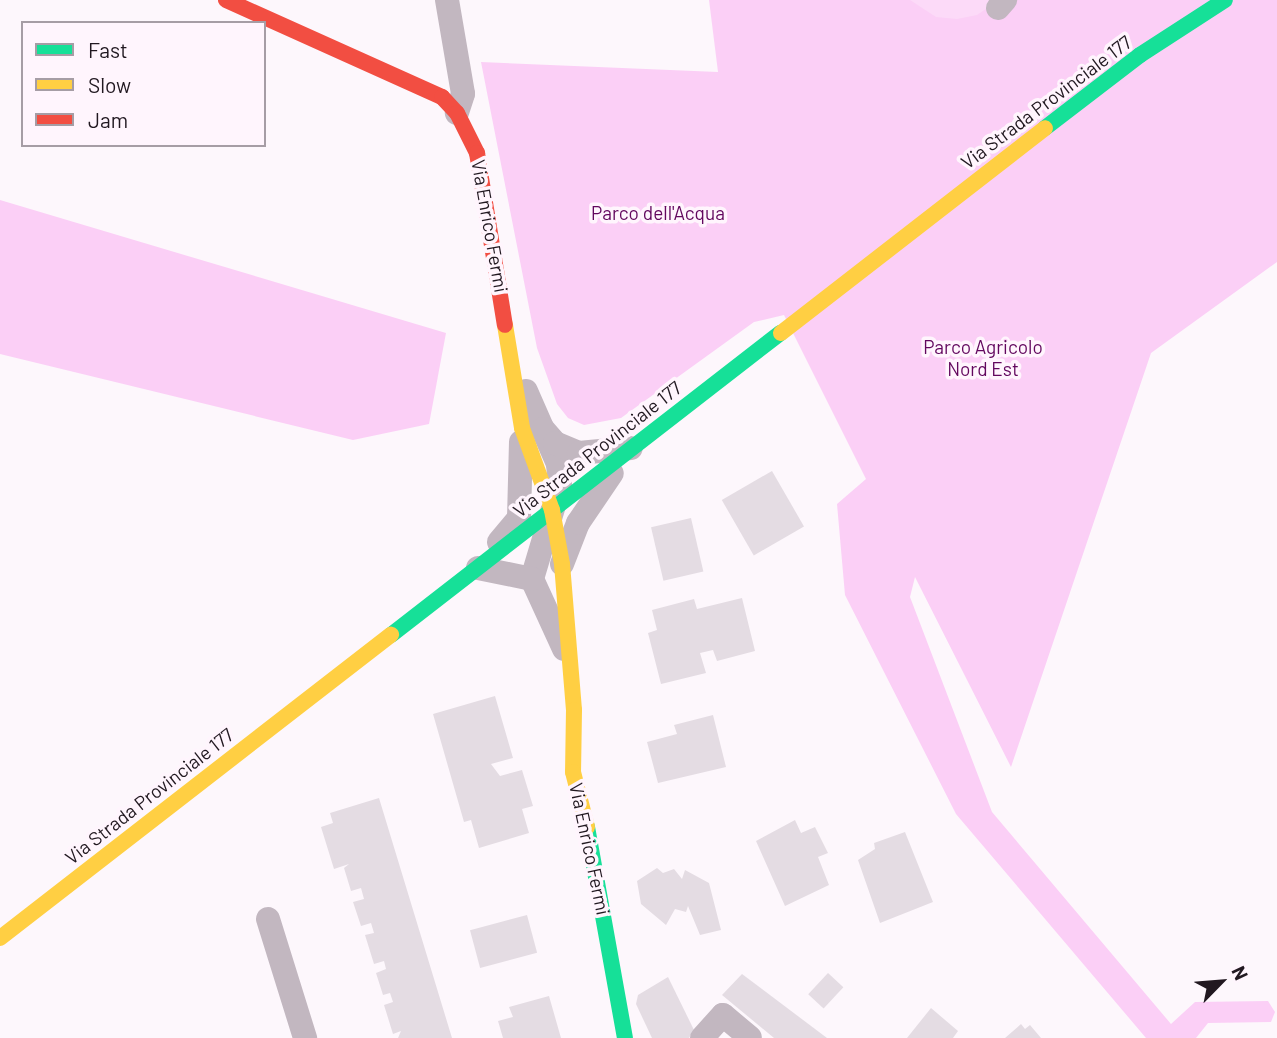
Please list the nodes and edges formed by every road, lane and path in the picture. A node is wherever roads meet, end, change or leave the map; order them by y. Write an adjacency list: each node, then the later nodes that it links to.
1 (226, 0): 4 (main road)
2 (447, 0): 4 (street)
3 (1225, 0): 7 (main road, Via Strada Provinciale 177)
4 (457, 113): 5 (main road, Via Enrico Fermi)
5 (510, 344): 6 (street, Via Enrico Fermi)
6 (530, 425): 7 (street, Via Enrico Fermi); 8 (street, Via Enrico Fermi); 10 (street, Via Enrico Fermi)
7 (631, 448): 8 (main road, Via Strada Provinciale 177); 9 (street, Via Enrico Fermi)
8 (552, 510): 9 (main road, Via Enrico Fermi); 10 (main road, Via Strada Provinciale 177); 11 (street, Via Enrico Fermi)
9 (562, 564): 12 (main road, Via Enrico Fermi)
10 (478, 568): 11 (street); 14 (main road, Via Strada Provinciale 177)
11 (532, 579): 12 (street, Via Enrico Fermi)
12 (569, 659): 16 (main road, Via Enrico Fermi)
13 (268, 919): 15 (street)
14 (0, 938)
15 (305, 1038)
16 (625, 1038)
17 (702, 1038): 18 (street)
18 (750, 1038)

